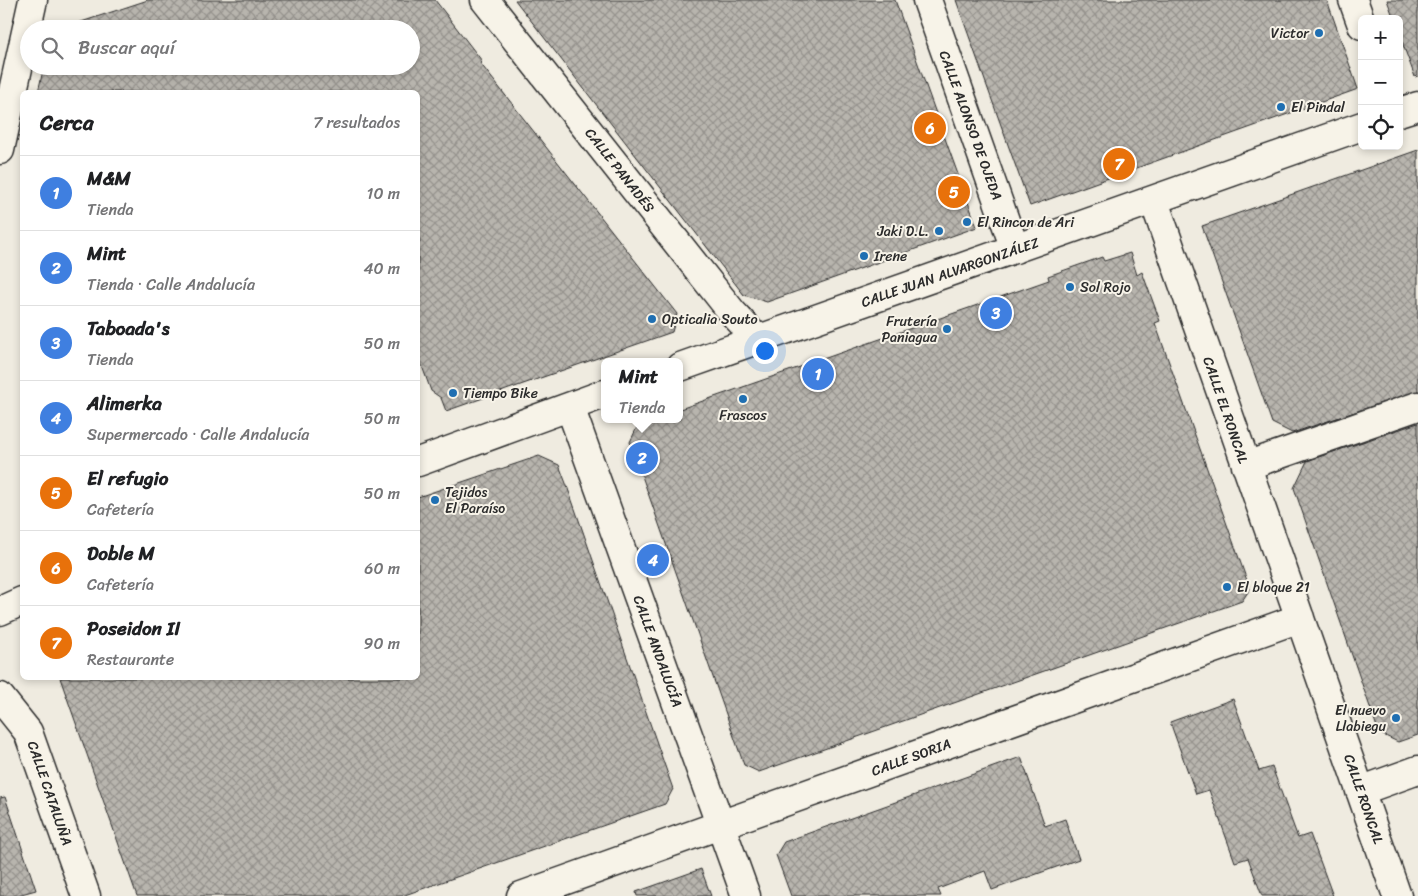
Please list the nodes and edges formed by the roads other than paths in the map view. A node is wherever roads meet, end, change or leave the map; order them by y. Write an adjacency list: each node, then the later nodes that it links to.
1 (33, 0): 6 (street)
2 (485, 0): 14 (street, CALLE PANADÉS)
3 (927, 0): 13 (street, CALLE ALONSO DE OJEDA)
4 (1353, 0): 5 (street)
5 (1358, 15)
6 (28, 20)
7 (20, 56): 11 (street)
8 (1418, 106): 9 (street)
9 (1403, 111)
10 (1358, 127): 12 (street, CALLE JUAN ALVARGONZÁLEZ)
11 (2, 133)
12 (1154, 201): 13 (street, CALLE JUAN ALVARGONZÁLEZ); 20 (street, CALLE EL RONCAL)
13 (1016, 249): 14 (street, CALLE JUAN ALVARGONZÁLEZ)
14 (756, 339): 15 (street, CALLE JUAN ALVARGONZÁLEZ)
15 (683, 366)
16 (601, 395): 18 (street)
17 (1418, 406): 20 (street)
18 (570, 407): 19 (street); 27 (street, CALLE ANDALUCÍA)
19 (420, 461)
20 (1246, 466): 23 (street, CALLE EL RONCAL)
21 (20, 601): 22 (street)
22 (0, 611)
23 (1300, 618): 26 (street, CALLE RONCAL); 27 (street, CALLE SORIA)
24 (0, 697): 28 (street, CALLE CATALUÑA)
25 (1418, 770): 26 (street)
26 (1360, 791): 31 (street, CALLE RONCAL)
27 (721, 825): 29 (street, CALLE SORIA); 30 (street, CALLE ANDALUCÍA)
28 (86, 896)
29 (521, 896)
30 (746, 896)
31 (1397, 896)

